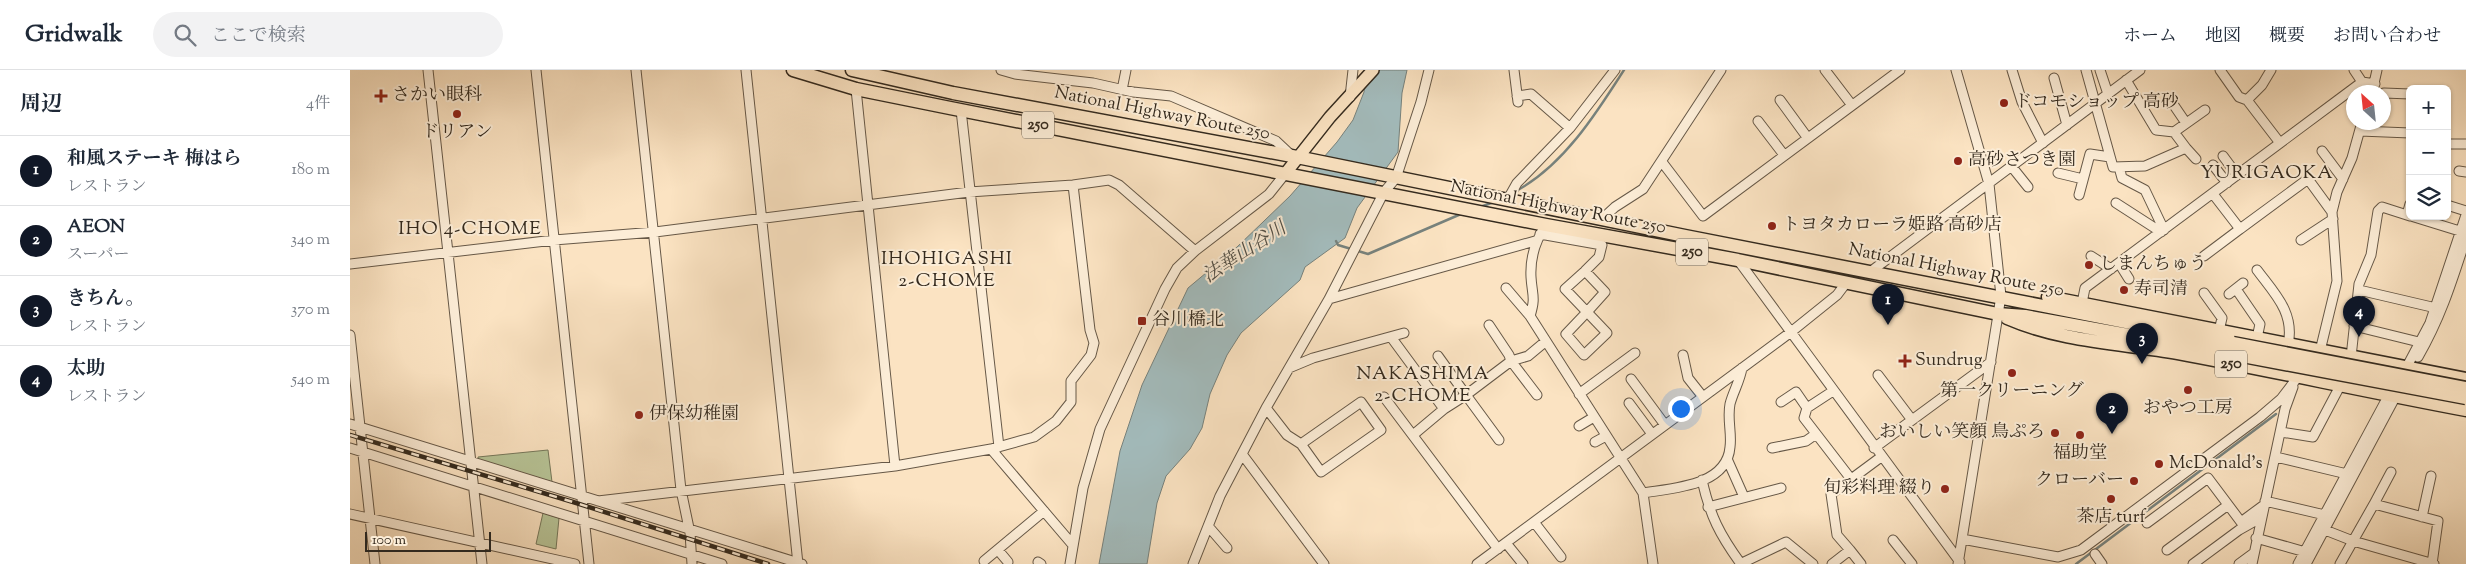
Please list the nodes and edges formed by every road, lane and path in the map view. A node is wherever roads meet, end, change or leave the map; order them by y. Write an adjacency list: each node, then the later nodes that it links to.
1 (428, 70): 103 (street)
2 (536, 70): 100 (street)
3 (636, 70): 97 (street)
4 (746, 70): 92 (street)
5 (793, 70): 33 (highway, National Highway Route 250 / 250)
6 (852, 70): 62 (highway, National Highway Route 250 / 250)
7 (1001, 70): 25 (street)
8 (1126, 70): 34 (street)
9 (1353, 70): 38 (street)
10 (1429, 70): 73 (street)
11 (1514, 70): 49 (street)
12 (1615, 70): 49 (street)
13 (1721, 70): 66 (street)
14 (1825, 70): 42 (street)
15 (1900, 70): 26 (street)
16 (1956, 70): 77 (street)
17 (2012, 70): 55 (street)
18 (2086, 70): 43 (street)
19 (2100, 70): 36 (street)
20 (2140, 70): 29 (street)
21 (2220, 70): 40 (street)
22 (2270, 70): 40 (street)
23 (2354, 70): 30 (street)
24 (2377, 70): 32 (street)
25 (1015, 72): 34 (street)
26 (1890, 72): 42 (street)
27 (1369, 75): 38 (main road)
28 (2054, 78): 48 (street)
29 (2126, 80): 36 (street); 52 (street)
30 (2362, 82): 31 (street); 56 (street)
31 (2367, 85)
32 (2374, 85)
33 (856, 89): 44 (highway, National Highway Route 250 / 250); 86 (street)
34 (1122, 90): 62 (street)
35 (2391, 93): 37 (street)
36 (2108, 94): 43 (street)
37 (2406, 94)
38 (1350, 97): 62 (main road)
39 (2171, 100): 47 (street)
40 (2247, 100): 56 (street)
41 (1786, 103): 54 (street)
42 (1851, 104): 54 (street)
43 (2095, 105): 48 (street); 64 (street)
44 (961, 110): 71 (highway, National Highway Route 250 / 250); 80 (street)
45 (2205, 110): 47 (street)
46 (1758, 121): 61 (street)
47 (2186, 123): 52 (street)
48 (2068, 125): 55 (street)
49 (1570, 128): 84 (street)
50 (2360, 130): 75 (street)
51 (2386, 130): 53 (street)
52 (2174, 132): 59 (street)
53 (2406, 133)
54 (1808, 137): 61 (street)
55 (2043, 142): 68 (street)
56 (2280, 144): 72 (street)
57 (2451, 144): 58 (street)
58 (2466, 144)
59 (2186, 148): 65 (street); 69 (street)
60 (2322, 151): 75 (street)
61 (1784, 155): 66 (street)
62 (1294, 156): 71 (main road); 73 (highway, National Highway Route 250 / 250)
63 (2223, 156): 72 (street)
64 (2110, 157): 69 (street); 74 (street)
65 (2196, 159)
66 (1662, 162): 93 (street)
67 (2213, 165): 76 (street)
68 (2012, 167): 77 (street); 79 (street)
69 (2119, 167): 96 (street)
70 (2058, 172): 74 (street)
71 (1286, 174): 81 (highway, National Highway Route 250 / 250); 102 (street)
72 (2237, 175): 76 (street)
73 (1396, 178): 81 (street); 84 (highway, National Highway Route 250 / 250)
74 (2083, 179): 83 (street)
75 (2343, 179): 89 (street)
76 (2227, 183): 82 (street)
77 (1989, 184): 111 (street); 119 (street)
78 (1073, 185): 80 (street); 102 (street); 183 (street)
79 (2028, 187)
80 (969, 192): 86 (street); 183 (street)
81 (1384, 192): 98 (highway, National Highway Route 250 / 250); 120 (street)
82 (2212, 194): 95 (street); 96 (street)
83 (2079, 195)
84 (1508, 199): 93 (highway, National Highway Route 250 / 250)
85 (2116, 203): 96 (street)
86 (867, 206): 92 (street); 193 (street)
87 (2451, 206): 88 (street)
88 (2466, 211)
89 (2333, 215): 95 (street); 101 (street); 138 (street)
90 (2406, 215): 117 (street)
91 (2466, 215): 99 (street)
92 (761, 218): 97 (street); 197 (street)
93 (1602, 219): 111 (highway, National Highway Route 250 / 250)
94 (2421, 220): 99 (street)
95 (2240, 229): 105 (street)
96 (2162, 231): 107 (street)
97 (655, 232): 100 (street); 202 (street)
98 (1541, 233): 106 (highway, National Highway Route 250 / 250); 110 (street); 120 (street); 125 (street)
99 (2464, 234): 122 (street); 147 (street)
100 (554, 240): 103 (street); 204 (street)
101 (2301, 240)
102 (1195, 251): 229 (street)
103 (449, 254): 108 (street); 191 (street)
104 (2091, 256): 109 (street)
105 (2204, 256)
106 (1738, 260): 114 (highway, National Highway Route 250 / 250); 129 (street)
107 (2119, 263): 109 (street); 113 (street)
108 (350, 264)
109 (2111, 269): 121 (street)
110 (1585, 272): 123 (street); 123 (street)
111 (1870, 272): 119 (highway, National Highway Route 250 / 250)
112 (2270, 272): 136 (street)
113 (2129, 279)
114 (1846, 283): 124 (highway, National Highway Route 250 / 250); 129 (street)
115 (1506, 288): 125 (street)
116 (2236, 289): 133 (street)
117 (2358, 290): 122 (street); 127 (street)
118 (2204, 293): 128 (street)
119 (2001, 296): 121 (highway, 250); 124 (street); 137 (highway, National Highway Route 250 / 250)
120 (1329, 299): 145 (street)
121 (2082, 304): 128 (highway, 250)
122 (2436, 308): 135 (street)
123 (1587, 312): 123 (street)
124 (1998, 314): 137 (highway, National Highway Route 250 / 250); 144 (street); 149 (highway, 250)
125 (1530, 316): 134 (street)
126 (1489, 325): 143 (street)
127 (2354, 326): 135 (street); 142 (street)
128 (2219, 331): 133 (highway, 250)
129 (1790, 332): 146 (street); 154 (street)
130 (1404, 333): 132 (street)
131 (350, 335): 173 (street)
132 (1391, 338): 145 (street); 166 (street)
133 (2256, 338): 136 (highway, 250)
134 (1546, 341): 143 (street); 155 (street)
135 (2419, 342): 147 (street)
136 (2288, 345): 138 (highway, 250)
137 (2232, 349): 153 (highway, National Highway Route 250 / 250, bridge); 161 (highway, National Highway Route 250 / 250, bridge)
138 (2320, 351): 142 (highway, 250)
139 (1635, 353): 155 (street)
140 (1683, 355): 160 (street)
141 (1438, 356): 156 (street)
142 (2351, 357): 147 (highway, 250)
143 (1511, 361): 156 (street); 157 (street)
144 (1990, 362): 169 (street); 223 (street)
145 (1288, 368): 164 (street)
146 (1742, 368): 160 (street); 192 (street)
147 (2409, 368): 151 (highway, 250); 158 (street)
148 (1878, 375): 169 (street)
149 (2297, 378): 152 (highway, 250); 174 (street); 223 (street)
150 (1631, 379): 171 (street)
151 (2466, 379)
152 (2340, 386): 158 (highway, 250); 174 (street)
153 (2466, 388)
154 (1833, 391): 165 (street); 185 (street)
155 (1579, 394): 168 (street)
156 (1466, 395): 166 (street); 179 (street)
157 (1537, 395)
158 (2392, 396): 167 (highway, 250); 195 (street); 222 (street)
159 (1384, 397): 177 (street)
160 (1703, 397): 171 (street)
161 (2466, 398)
162 (1781, 402): 165 (street)
163 (1629, 403): 175 (street)
164 (1266, 408): 181 (street); 187 (street)
165 (1807, 408): 176 (street)
166 (1444, 409): 177 (street)
167 (2466, 410)
168 (1594, 418): 172 (street); 178 (street)
169 (1912, 420): 185 (street)
170 (350, 424): 173 (street)
171 (1665, 424): 175 (street)
172 (1580, 426)
173 (360, 427): 186 (street); 191 (street)
174 (2281, 432): 189 (street)
175 (1652, 434): 190 (street)
176 (1816, 434): 184 (street); 198 (street)
177 (1412, 435): 231 (street)
178 (1606, 436): 180 (street); 190 (street)
179 (1499, 440)
180 (1595, 442)
181 (1301, 444): 181 (street)
182 (350, 448): 186 (street)
183 (995, 448): 193 (street); 211 (street)
184 (1772, 448)
185 (1874, 448): 188 (street)
186 (363, 452): 200 (street); 216 (street)
187 (1242, 454): 220 (street); 254 (street)
188 (1882, 457): 198 (street); 243 (street)
189 (2276, 457): 195 (street); 207 (street)
190 (1620, 458): 203 (street); 218 (street)
191 (472, 460): 200 (street); 204 (street)
192 (1728, 461): 199 (street); 205 (street)
193 (894, 466): 197 (street)
194 (2391, 472): 208 (street)
195 (2348, 474): 213 (street)
196 (2431, 476): 215 (street)
197 (790, 479): 202 (street); 251 (street)
198 (1851, 479): 233 (street)
199 (1702, 480): 203 (street); 210 (street)
200 (475, 486): 217 (street); 227 (street)
201 (1781, 488): 205 (street)
202 (682, 490): 206 (street); 221 (street)
203 (1643, 493): 256 (street)
204 (581, 496): 206 (street); 217 (street)
205 (1744, 497): 210 (street)
206 (598, 501): 221 (street)
207 (2265, 503): 209 (street); 213 (street); 214 (street)
208 (2374, 504): 215 (street); 226 (street)
209 (2228, 505): 219 (street); 234 (street)
210 (1708, 507): 257 (street)
211 (1044, 511): 229 (street); 232 (street)
212 (350, 514): 216 (street)
213 (2325, 515): 236 (street)
214 (2262, 516): 224 (street); 263 (street)
215 (2422, 517): 269 (street)
216 (370, 519): 227 (street); 245 (street)
217 (584, 520): 237 (street); 248 (street)
218 (1534, 522): 228 (street); 239 (street)
219 (2147, 523)
220 (1208, 526): 230 (street); 253 (street)
221 (689, 529): 237 (street); 251 (street)
222 (2325, 530): 226 (street); 236 (street)
223 (1962, 538): 243 (street)
224 (2256, 538): 235 (street); 236 (street)
225 (1893, 540): 261 (street)
226 (2352, 542): 268 (street); 269 (street)
227 (481, 543): 246 (street); 247 (street)
228 (1506, 543): 231 (street); 255 (street)
229 (1072, 544): 252 (street)
230 (1227, 548)
231 (1498, 549): 242 (street)
232 (998, 550): 240 (street); 241 (street)
233 (1850, 550): 259 (street); 260 (street)
234 (2167, 550)
235 (2254, 553): 264 (street); 265 (street)
236 (2309, 553): 266 (street); 267 (street)
237 (691, 554): 249 (street); 250 (street)
238 (2095, 554): 262 (street)
239 (1561, 557)
240 (984, 561)
241 (1008, 562)
242 (1482, 563)
243 (1958, 563)
244 (364, 564): 245 (street)
245 (375, 564)
246 (482, 564)
247 (575, 564)
248 (590, 564)
249 (692, 564)
250 (722, 564)
251 (800, 564)
252 (1070, 564)
253 (1193, 564)
254 (1324, 564)
255 (1523, 564)
256 (1652, 564)
257 (1741, 564): 258 (street)
258 (1813, 564)
259 (1832, 564)
260 (1861, 564)
261 (1912, 564)
262 (2102, 564)
263 (2193, 564)
264 (2239, 564)
265 (2252, 564)
266 (2298, 564)
267 (2306, 564)
268 (2340, 564)
269 (2432, 564)

